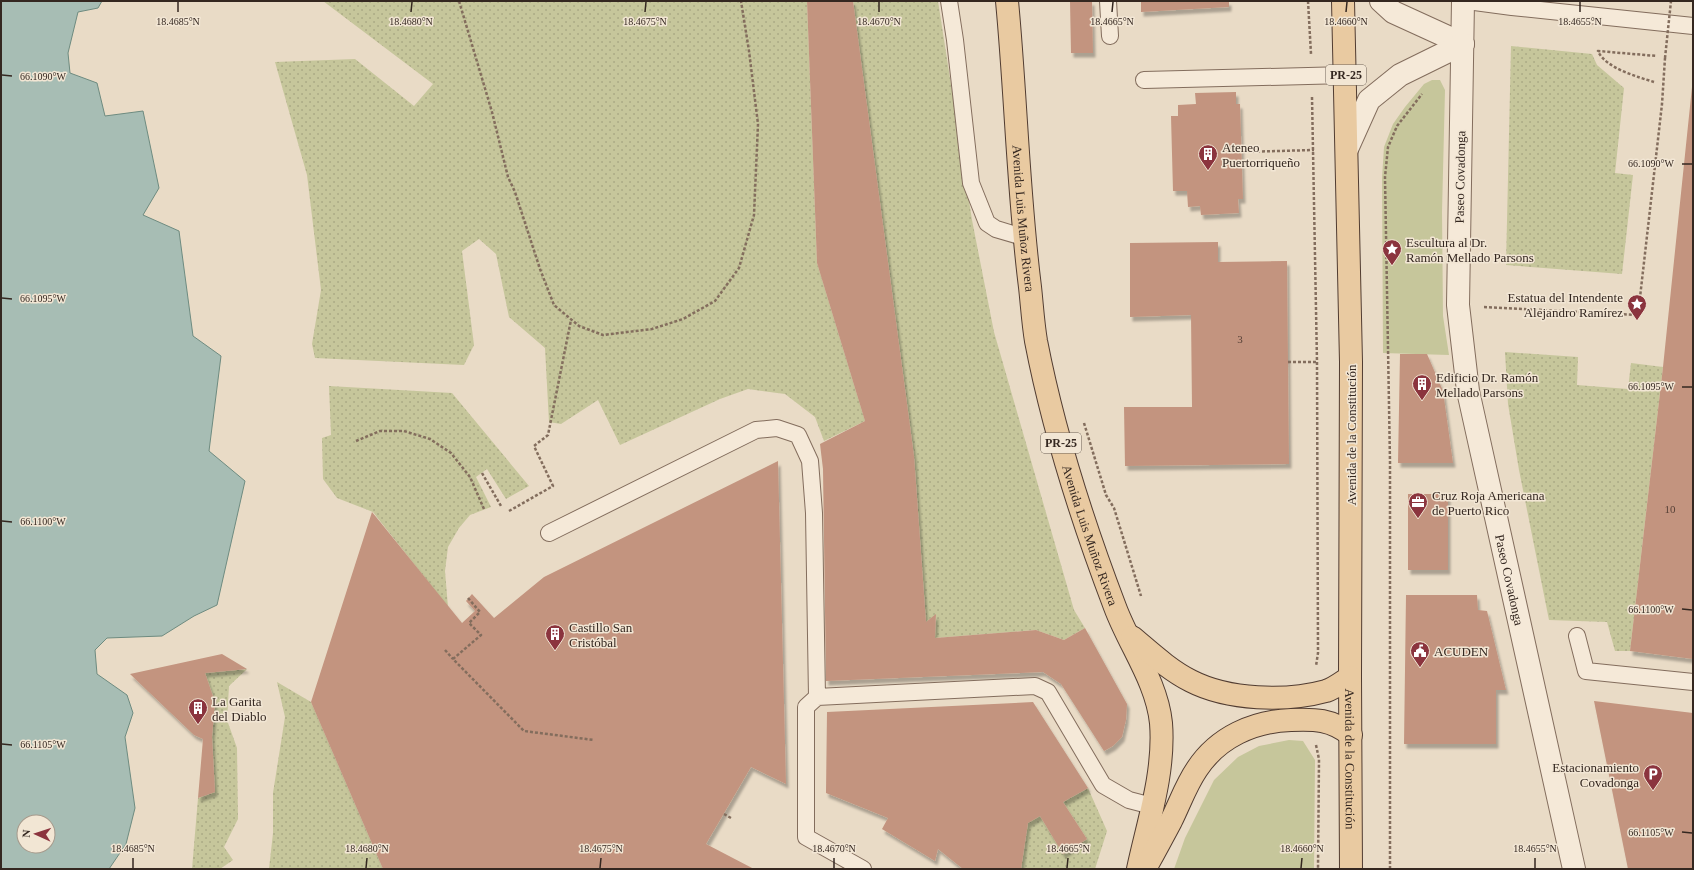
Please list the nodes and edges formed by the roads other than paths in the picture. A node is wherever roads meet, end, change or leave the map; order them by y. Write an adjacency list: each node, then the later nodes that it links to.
1 (949, 1): 14 (lane)
2 (1007, 1): 14 (main road, Avenida Luis Muñoz Rivera / PR-25)
3 (1108, 1): 9 (lane)
4 (1343, 1): 11 (main road, Avenida de la Constitución / PR-25)
5 (1381, 1): 10 (street)
6 (1463, 1): 10 (street, Paseo Covadonga)
7 (1467, 1): 8 (lane)
8 (1693, 26)
9 (1110, 36)
10 (1463, 44): 13 (street); 27 (street, Paseo Covadonga)
11 (1346, 74): 12 (lane); 13 (main road, Avenida de la Constitución / PR-25)
12 (1144, 80)
13 (1347, 149): 18 (main road, Avenida de la Constitución / PR-25)
14 (1023, 237): 16 (main road, Avenida Luis Muñoz Rivera / PR-25)
15 (548, 533): 20 (lane)
16 (1123, 629): 18 (main road); 22 (main road, Avenida Luis Muñoz Rivera / PR-25)
17 (1577, 636): 19 (lane)
18 (1350, 677): 21 (main road, Avenida de la Constitución / PR-25)
19 (1693, 682)
20 (817, 697): 22 (lane); 23 (lane)
21 (1351, 735): 25 (main road); 26 (main road, Avenida de la Constitución / PR-25)
22 (1152, 806): 24 (main road, Avenida Luis Muñoz Rivera / PR-25)
23 (863, 869)
24 (1138, 869)
25 (1145, 869)
26 (1352, 869)
27 (1574, 869)

